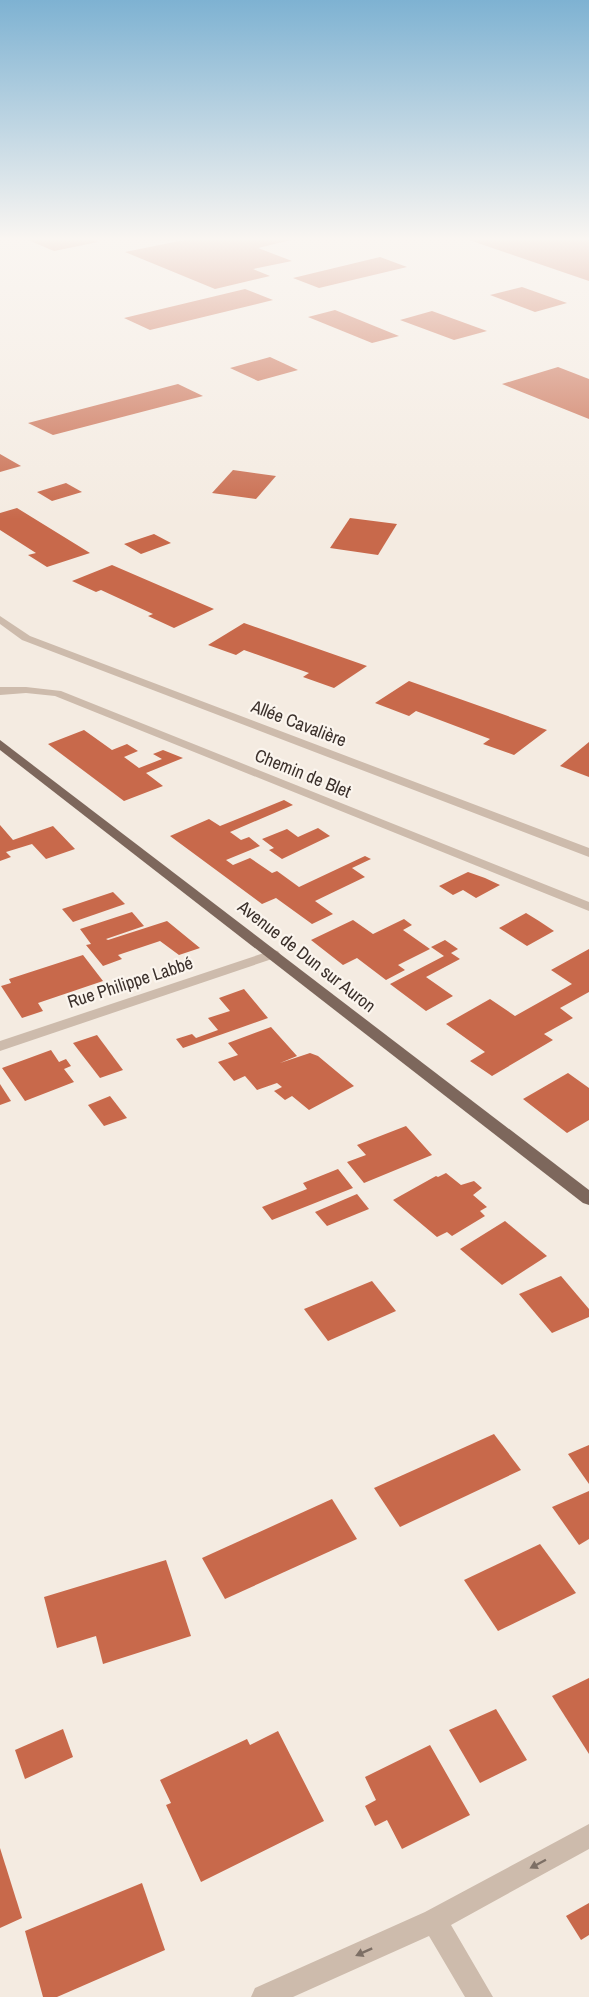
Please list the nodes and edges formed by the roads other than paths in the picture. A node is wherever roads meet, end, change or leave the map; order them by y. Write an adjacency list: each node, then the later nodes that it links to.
1 (0, 619): 4 (street, Allée Cavalière)
2 (0, 691): 5 (street, Chemin de Blet)
3 (0, 744): 6 (main road, Avenue de Dun sur Auron)
4 (589, 853)
5 (589, 907)
6 (273, 954): 7 (street, Rue Philippe Labbé); 8 (main road, Avenue de Dun sur Auron)
7 (0, 1046)
8 (589, 1199)
9 (589, 1836): 10 (street, one-way to 10)
10 (434, 1921): 11 (street, one-way to 11); 12 (street)
11 (264, 1997)
12 (480, 1997)

